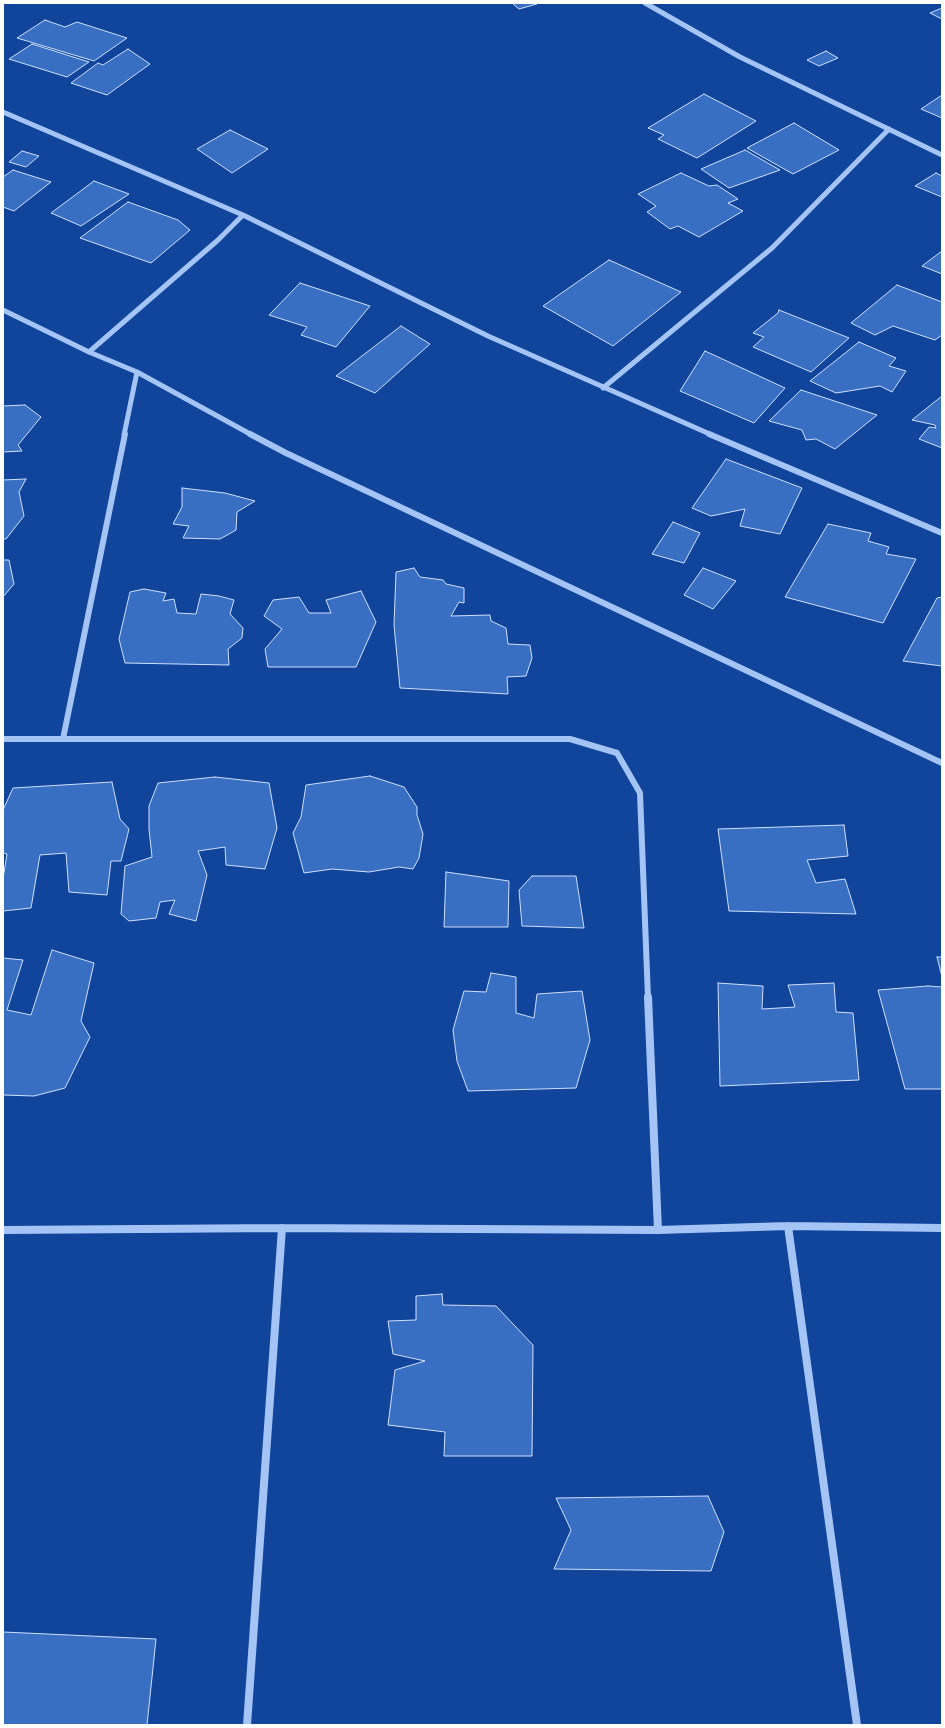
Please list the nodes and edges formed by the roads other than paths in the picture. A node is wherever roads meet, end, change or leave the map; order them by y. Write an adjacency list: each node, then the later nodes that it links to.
1 (646, 3): 3 (street)
2 (3, 112): 5 (street)
3 (889, 129): 4 (street); 9 (street)
4 (942, 155)
5 (243, 215): 7 (street); 9 (street)
6 (3, 310): 7 (street)
7 (89, 352): 8 (street)
8 (137, 372): 12 (street); 13 (street)
9 (603, 388): 10 (street)
10 (942, 533)
11 (3, 739): 12 (street)
12 (63, 739): 18 (street)
13 (942, 763)
14 (788, 1226): 16 (street); 18 (street); 20 (street)
15 (282, 1228): 17 (street); 18 (street); 19 (street)
16 (942, 1228)
17 (3, 1230)
18 (658, 1230)
19 (247, 1725)
20 (857, 1725)

